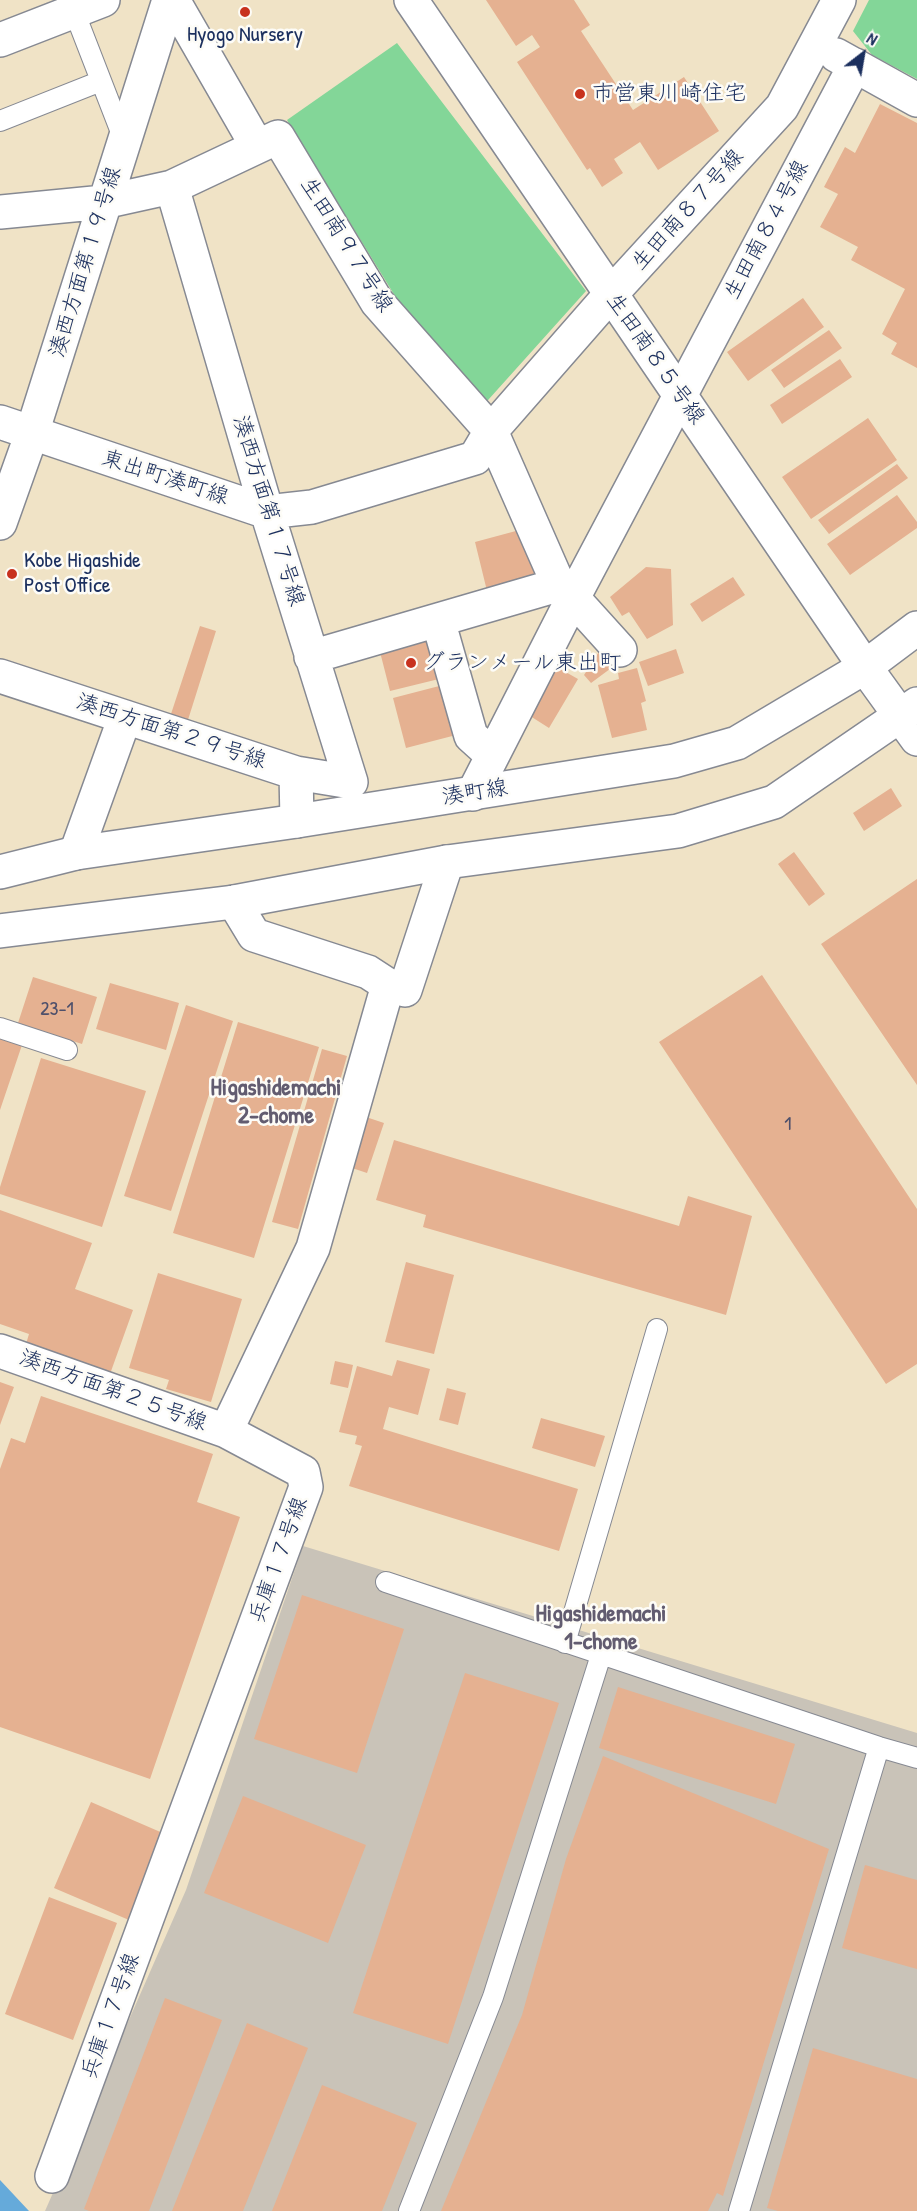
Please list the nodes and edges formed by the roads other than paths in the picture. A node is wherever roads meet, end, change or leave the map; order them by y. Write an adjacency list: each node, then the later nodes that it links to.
1 (171, 0): 11 (street, 湊西方面第１９号線); 12 (street, 生田南９７号線)
2 (411, 0): 16 (street, 生田南８５号線)
3 (839, 0): 6 (street, 生田南８７号線)
4 (88, 6): 5 (street); 8 (lane)
5 (0, 40)
6 (816, 43): 7 (street); 16 (street, 生田南８７号線)
7 (855, 65): 9 (street); 17 (street, 生田南８４号線)
8 (101, 81): 10 (lane); 11 (lane)
9 (917, 100)
10 (0, 121)
11 (124, 140): 14 (street, 湊西方面第１９号線)
12 (268, 141): 13 (street); 19 (street, 生田南９７号線)
13 (172, 187): 14 (street); 21 (street, 湊西方面第１７号線)
14 (104, 202): 15 (street); 20 (street, 湊西方面第１９号線)
15 (0, 212)
16 (610, 295): 17 (street, 生田南８５号線); 19 (street, 生田南８７号線)
17 (680, 395): 23 (street, 生田南８４号線); 28 (street, 生田南８５号線)
18 (0, 422): 20 (street, 東出町湊町線)
19 (491, 431): 21 (street, 東出町湊町線); 23 (street, 生田南９７号線)
20 (32, 433): 21 (street, 東出町湊町線); 22 (street, 湊西方面第１９号線)
21 (267, 512): 27 (street, 湊西方面第１７号線)
22 (0, 523)
23 (565, 589): 24 (street); 26 (street, 生田南９７号線); 32 (street, 生田南８４号線)
24 (438, 620): 27 (street); 32 (street)
25 (917, 628): 28 (street, 湊町線)
26 (620, 650)
27 (311, 657): 33 (street, 湊西方面第１７号線)
28 (865, 667): 31 (street, 生田南８５号線); 34 (street, 湊町線)
29 (0, 676): 30 (street, 湊西方面第２９号線)
30 (125, 717): 33 (street, 湊西方面第２９号線); 36 (street)
31 (912, 719): 37 (street)
32 (492, 755): 34 (street, 生田南８４号線)
33 (296, 773): 35 (street, 湊西方面第２９号線)
34 (473, 794): 35 (street, 湊町線)
35 (297, 821): 36 (street, 湊町線)
36 (76, 853): 38 (street, 湊町線)
37 (447, 862): 39 (street); 41 (street)
38 (0, 872)
39 (234, 902): 40 (street); 41 (street)
40 (0, 932)
41 (388, 985): 46 (street)
42 (0, 1028): 43 (lane)
43 (68, 1050)
44 (657, 1329): 48 (lane)
45 (0, 1351): 46 (street, 湊西方面第２５号線)
46 (226, 1431): 52 (street, 兵庫１７号線)
47 (386, 1582): 48 (lane)
48 (565, 1643): 49 (lane)
49 (601, 1655): 50 (lane); 53 (lane)
50 (879, 1747): 51 (lane); 54 (lane)
51 (917, 1758)
52 (52, 2176)
53 (409, 2211)
54 (739, 2211)

